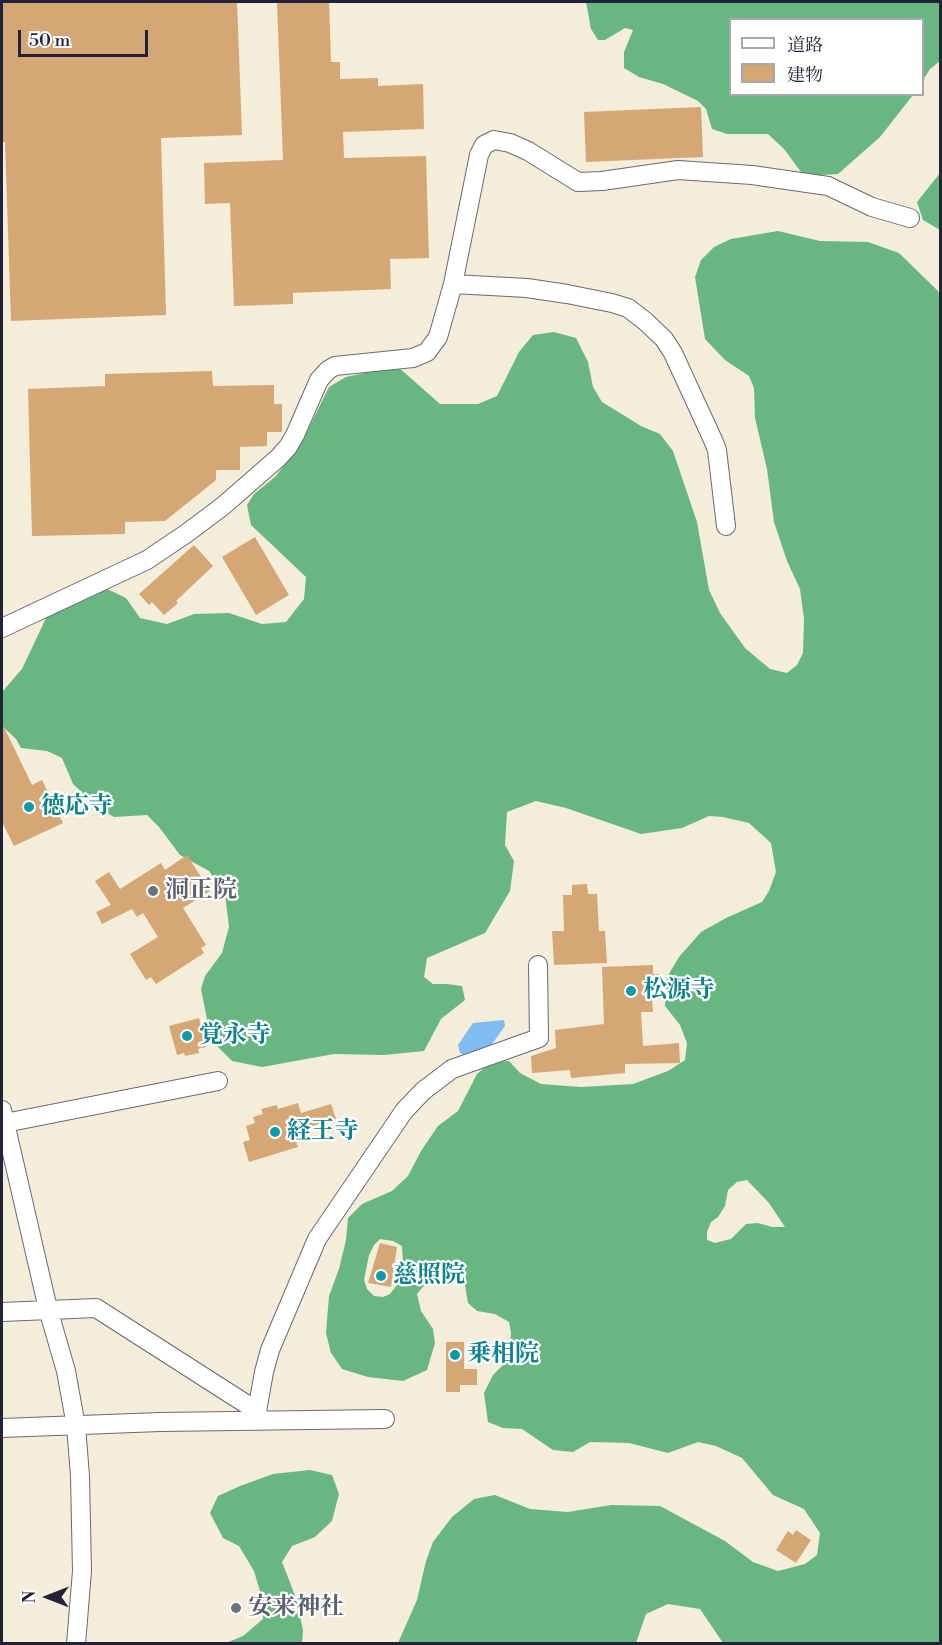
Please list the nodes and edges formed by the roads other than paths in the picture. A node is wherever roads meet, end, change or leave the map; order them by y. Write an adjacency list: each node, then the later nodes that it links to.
1 (910, 218): 2 (street)
2 (453, 284): 3 (street); 4 (street)
3 (726, 526)
4 (2, 628)
5 (538, 965): 10 (street)
6 (218, 1081): 7 (street)
7 (4, 1117): 8 (street)
8 (48, 1309): 9 (street); 10 (street); 12 (street)
9 (2, 1312)
10 (259, 1415): 11 (street); 12 (street)
11 (385, 1419)
12 (76, 1426): 13 (street); 14 (street)
13 (2, 1428)
14 (76, 1644)

